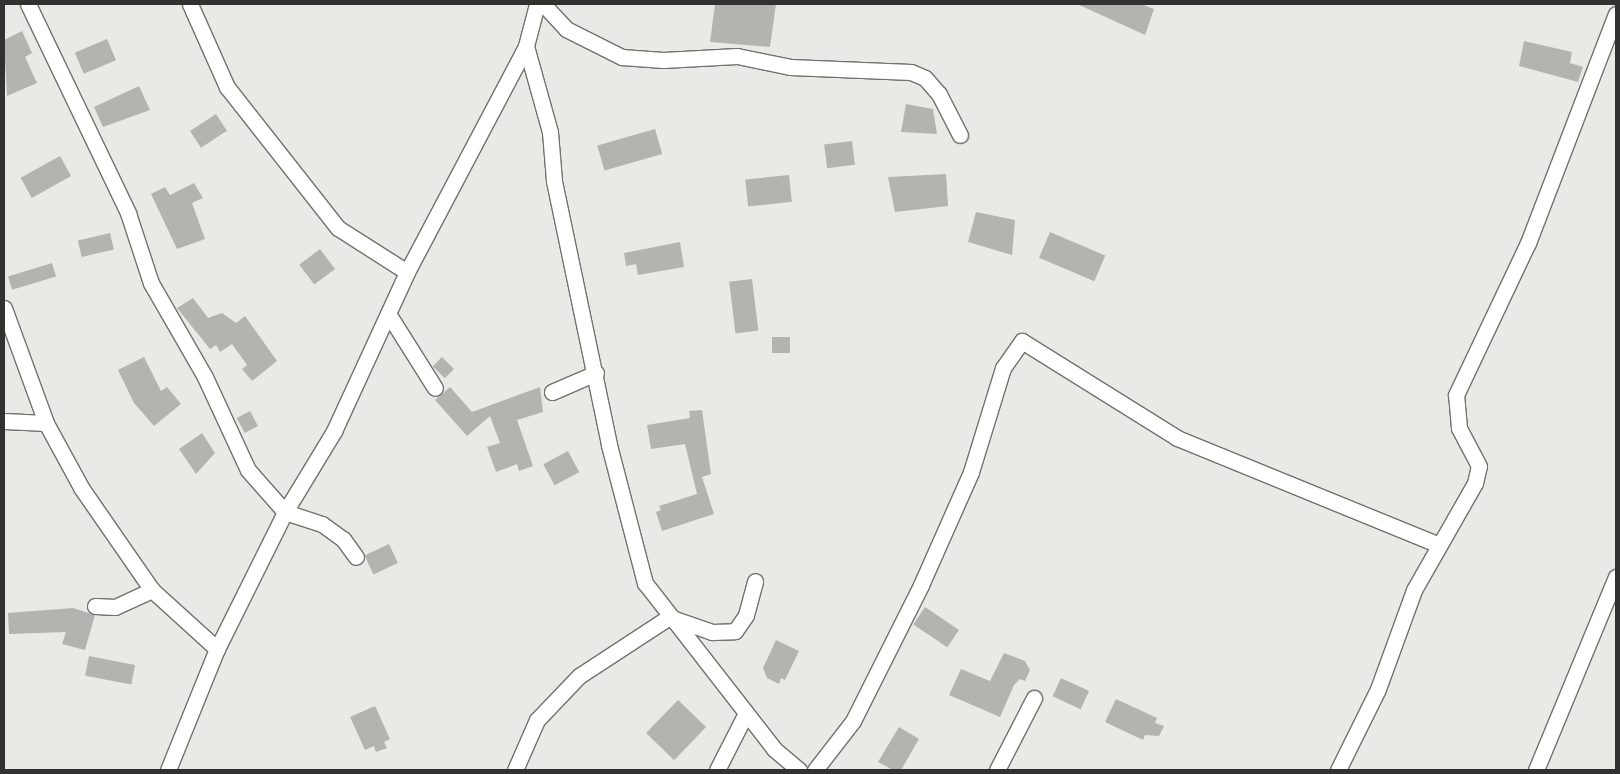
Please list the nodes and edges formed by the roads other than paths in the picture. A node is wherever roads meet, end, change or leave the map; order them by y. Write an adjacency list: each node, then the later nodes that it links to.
1 (28, 4): 16 (street)
2 (190, 4): 8 (street)
3 (538, 4): 6 (street)
4 (544, 4): 7 (street)
5 (1616, 14): 17 (street)
6 (526, 46): 8 (street); 11 (street)
7 (960, 135)
8 (407, 272): 10 (street)
9 (4, 308): 15 (street)
10 (389, 315): 12 (street); 16 (street)
11 (596, 372): 13 (street); 23 (street)
12 (436, 388)
13 (552, 392)
14 (4, 421): 15 (street)
15 (46, 423): 21 (street)
16 (284, 512): 18 (street); 24 (street)
17 (1439, 545): 31 (street); 33 (street)
18 (356, 557)
19 (1616, 577): 34 (street)
20 (755, 581): 23 (street)
21 (152, 590): 22 (street); 24 (street)
22 (95, 606)
23 (669, 617): 26 (street); 28 (street)
24 (217, 649): 27 (street)
25 (1034, 698): 32 (street)
26 (746, 713): 29 (street); 30 (street)
27 (168, 770)
28 (515, 770)
29 (717, 770)
30 (799, 770)
31 (815, 770)
32 (996, 770)
33 (1338, 770)
34 (1536, 770)

